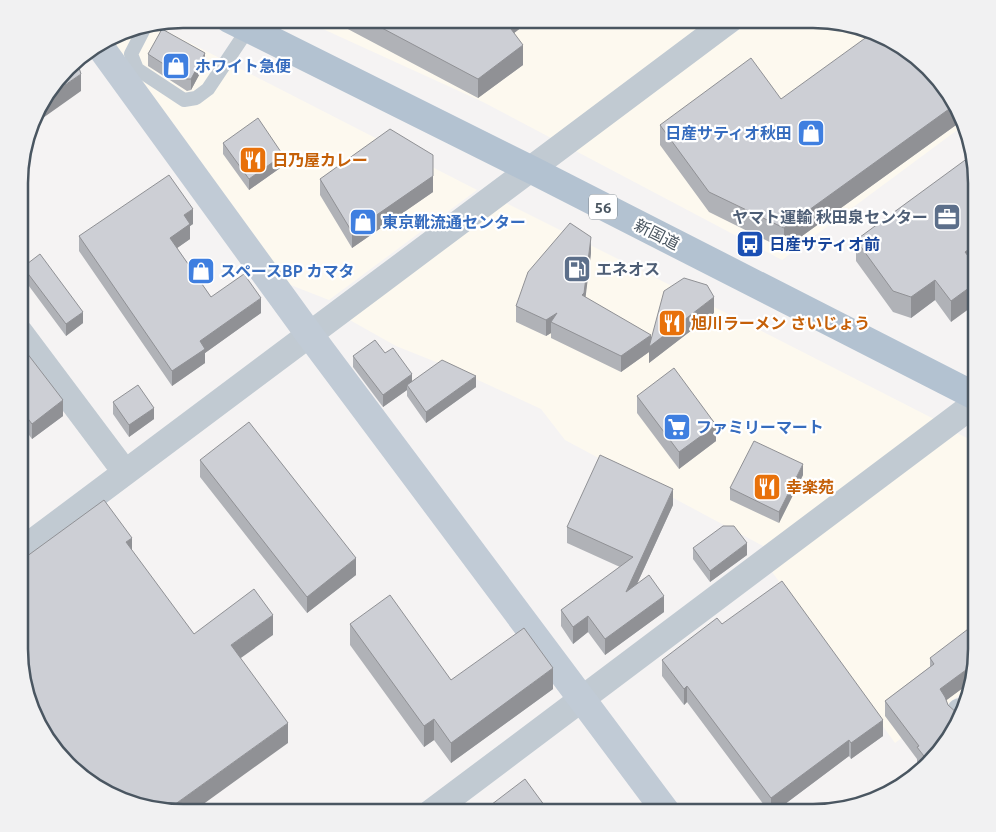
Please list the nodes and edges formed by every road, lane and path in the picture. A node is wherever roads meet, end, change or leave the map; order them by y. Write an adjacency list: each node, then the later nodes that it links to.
1 (236, 28): 4 (lane)
2 (246, 28): 6 (main road, 新国道 / 56)
3 (719, 28): 6 (street)
4 (142, 33)
5 (103, 50): 7 (street)
6 (532, 170): 7 (street); 9 (main road, 新国道 / 56)
7 (309, 334): 11 (street); 13 (street)
8 (28, 343): 11 (street)
9 (968, 392)
10 (968, 409): 13 (street)
11 (125, 472): 12 (street)
12 (28, 545)
13 (581, 700): 14 (street); 15 (street)
14 (448, 804)
15 (660, 804)

